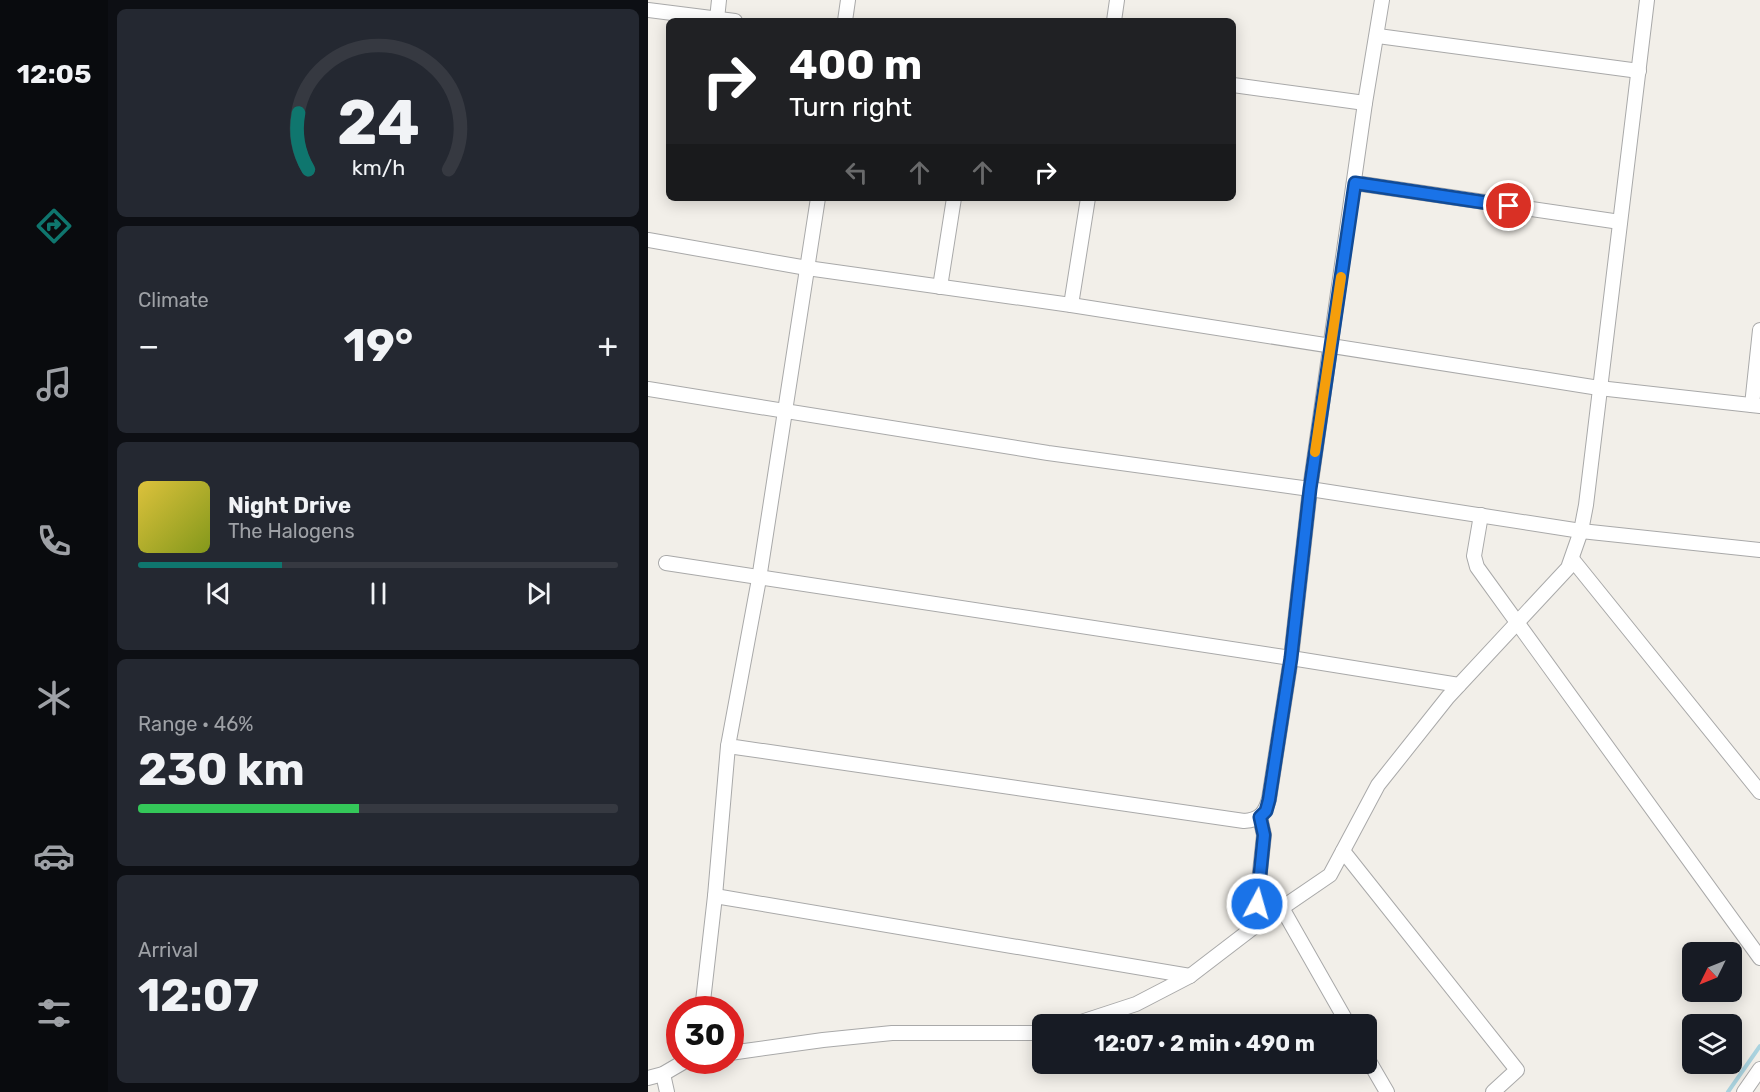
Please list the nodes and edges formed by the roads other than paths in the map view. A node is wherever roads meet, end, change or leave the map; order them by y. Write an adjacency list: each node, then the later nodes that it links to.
1 (719, 0): 8 (street)
2 (848, 0): 9 (street)
3 (1117, 0): 10 (street)
4 (1382, 0): 11 (street)
5 (1647, 0): 12 (street)
6 (648, 10): 7 (street)
7 (709, 18)
8 (717, 18)
9 (845, 18)
10 (1114, 18)
11 (1378, 36): 12 (street); 14 (street)
12 (1639, 71): 19 (street)
13 (1236, 86): 14 (street)
14 (1365, 104): 15 (street)
15 (1355, 183): 19 (street); 25 (street)
16 (818, 201): 21 (street)
17 (954, 201): 22 (street)
18 (1088, 201): 23 (street)
19 (1620, 222): 26 (street)
20 (648, 240): 21 (street)
21 (807, 268): 22 (street); 29 (street)
22 (940, 287): 23 (street)
23 (1071, 305): 25 (street)
24 (1760, 330): 28 (street)
25 (1330, 347): 26 (street); 30 (street)
26 (1599, 388): 28 (street); 32 (street)
27 (648, 389): 29 (street)
28 (1756, 406)
29 (784, 411): 30 (street); 36 (street)
30 (1310, 489): 31 (street); 38 (street)
31 (1481, 515): 32 (street); 37 (street)
32 (1581, 531): 33 (street); 34 (street)
33 (1758, 553)
34 (1572, 559): 37 (street); 41 (street)
35 (666, 564): 36 (street)
36 (759, 579): 38 (street); 40 (street)
37 (1517, 622): 39 (street); 47 (street)
38 (1291, 658): 39 (street); 42 (street)
39 (1459, 685): 43 (street)
40 (728, 746): 42 (street); 44 (street)
41 (1760, 792)
42 (1260, 817): 46 (street)
43 (1343, 851): 45 (street); 61 (street)
44 (715, 896): 48 (street); 49 (street)
45 (1282, 908): 46 (street); 51 (street)
46 (1254, 927): 48 (street)
47 (1760, 958)
48 (1190, 976): 50 (street)
49 (704, 996)
50 (1106, 1014)
51 (1342, 1014)
52 (1032, 1033): 53 (street)
53 (744, 1051)
54 (1760, 1069): 62 (street)
55 (666, 1072): 56 (street)
56 (663, 1074): 58 (street); 59 (street)
57 (1376, 1074): 60 (street)
58 (648, 1078)
59 (667, 1092)
60 (1387, 1092)
61 (1493, 1092)
62 (1744, 1092)

